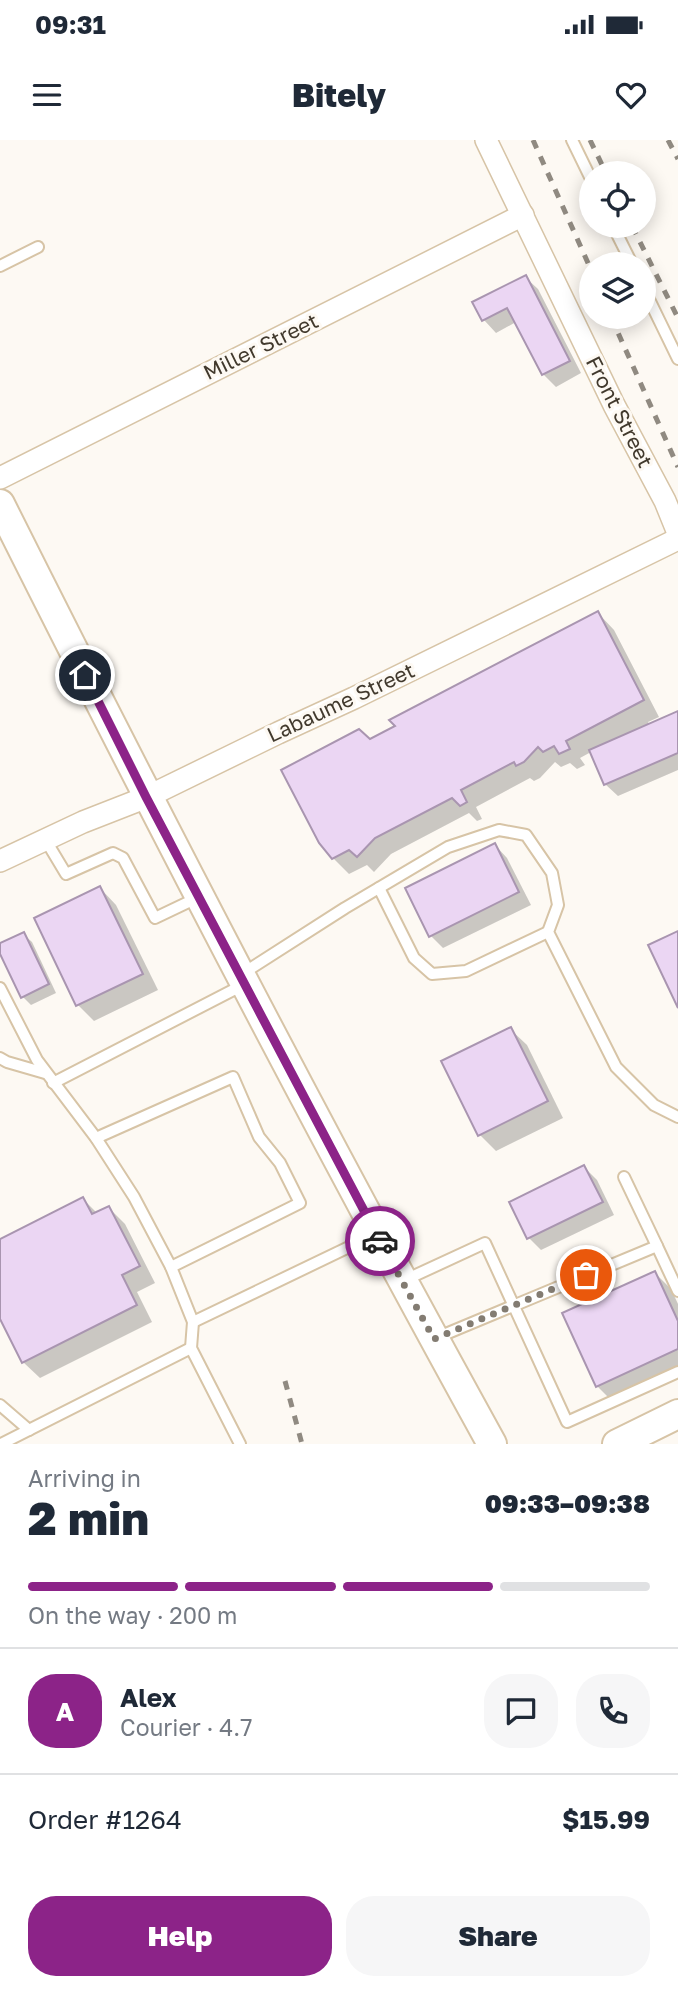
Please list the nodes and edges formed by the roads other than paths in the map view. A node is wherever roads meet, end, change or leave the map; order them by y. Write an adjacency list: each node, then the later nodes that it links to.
1 (486, 140): 4 (street, Front Street)
2 (572, 140): 3 (lane)
3 (582, 161)
4 (523, 215): 9 (street, Miller Street); 11 (street, Front Street)
5 (38, 247): 6 (lane)
6 (0, 266)
7 (656, 314): 8 (lane)
8 (678, 359)
9 (0, 478)
10 (0, 504): 13 (main road)
11 (678, 533)
12 (678, 539): 13 (street, Labaume Street)
13 (146, 797): 14 (street, Labaume Street); 17 (main road)
14 (46, 839): 15 (street, Labaume Street); 17 (lane)
15 (0, 860)
16 (379, 888): 18 (lane); 18 (lane); 19 (lane)
17 (200, 897): 19 (main road)
18 (548, 932): 24 (lane)
19 (243, 980): 23 (lane); 27 (main road)
20 (0, 988): 22 (lane)
21 (0, 1058): 22 (lane)
22 (45, 1073): 23 (lane)
23 (53, 1083): 25 (lane)
24 (678, 1117)
25 (96, 1138): 29 (lane); 29 (lane)
26 (624, 1177): 28 (lane)
27 (376, 1234): 30 (main road); 33 (lane)
28 (657, 1246): 31 (lane); 32 (lane)
29 (171, 1267): 33 (lane)
30 (402, 1282): 32 (lane); 34 (main road)
31 (678, 1292)
32 (515, 1304): 34 (lane); 36 (lane)
33 (192, 1322): 35 (lane)
34 (434, 1339): 42 (main road)
35 (191, 1348): 39 (lane); 41 (lane)
36 (678, 1373)
37 (0, 1405): 39 (lane)
38 (678, 1415): 43 (main road)
39 (29, 1430): 40 (lane)
40 (1, 1444)
41 (240, 1444)
42 (492, 1444)
43 (617, 1444)

